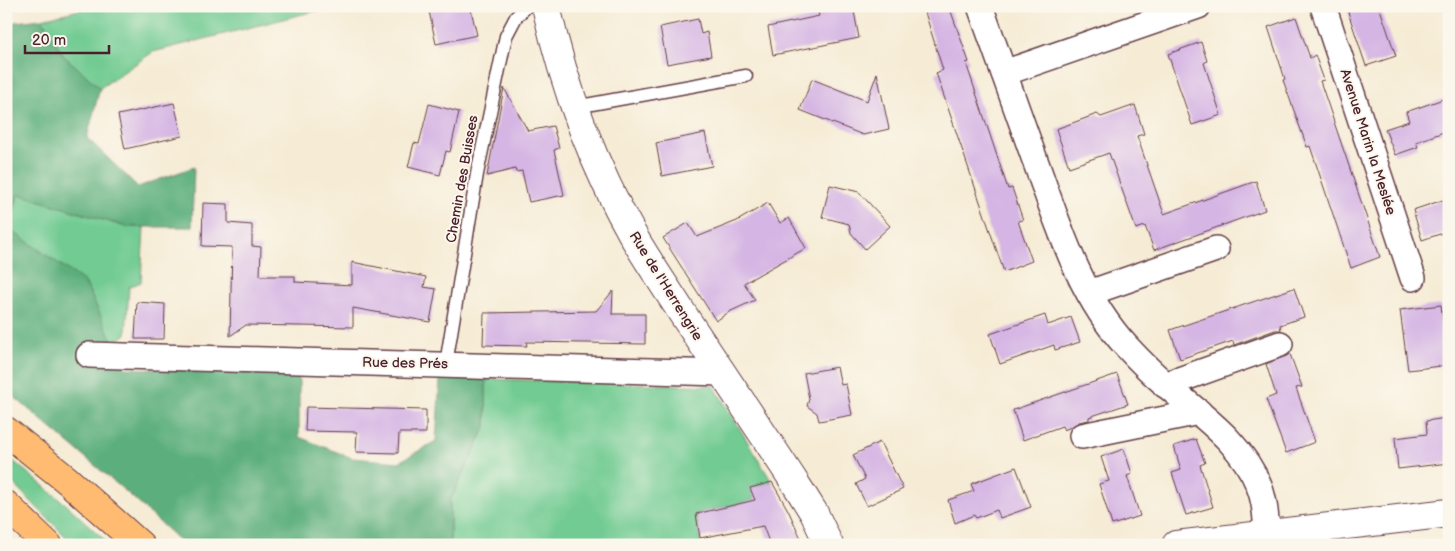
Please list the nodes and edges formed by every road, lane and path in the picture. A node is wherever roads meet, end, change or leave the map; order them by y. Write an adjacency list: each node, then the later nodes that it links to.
1 (527, 6): 14 (lane, Chemin des Buisses)
2 (546, 6): 8 (street, Rue de l'Herrengrie)
3 (980, 6): 6 (street)
4 (1198, 6): 6 (street)
5 (1323, 6): 10 (street, Avenue Marin la Meslée)
6 (1004, 73): 11 (street)
7 (746, 76): 8 (lane)
8 (575, 106): 15 (street, Rue de l'Herrengrie)
9 (1216, 249): 11 (street)
10 (1413, 278)
11 (1089, 293): 16 (street)
12 (1280, 344): 16 (street)
13 (89, 355): 14 (street, Rue des Prés)
14 (446, 364): 15 (street, Rue des Prés)
15 (722, 373): 25 (street, Rue de l'Herrengrie)
16 (1165, 384): 17 (street)
17 (1199, 412): 19 (street); 22 (street)
18 (6, 431): 24 (highway)
19 (1082, 436)
20 (6, 505): 23 (highway)
21 (1449, 513): 22 (street)
22 (1267, 534): 26 (street)
23 (48, 545)
24 (140, 545)
25 (829, 545)
26 (1176, 545)

